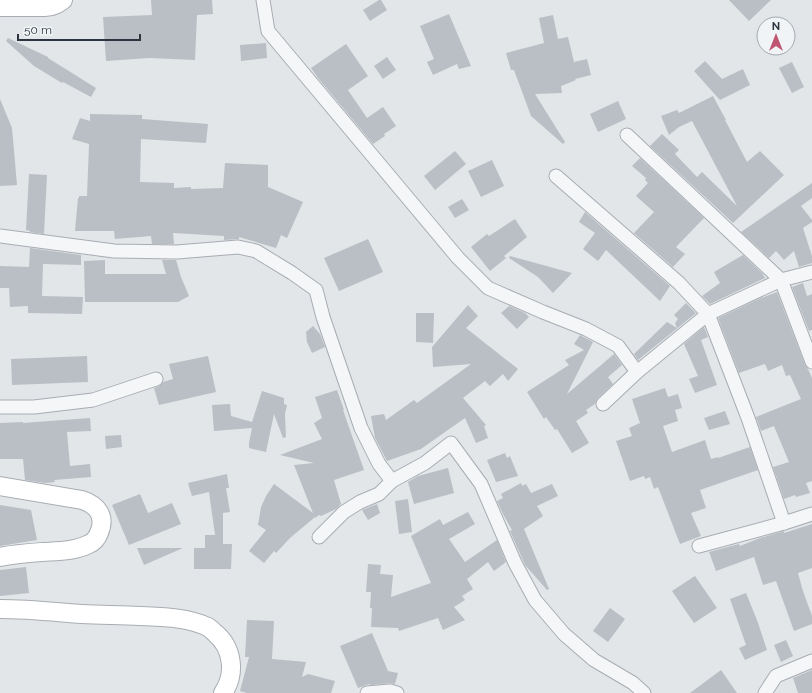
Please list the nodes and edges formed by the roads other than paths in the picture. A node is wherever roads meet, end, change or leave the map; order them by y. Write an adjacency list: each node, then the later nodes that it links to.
1 (63, 0): 3 (street)
2 (263, 0): 11 (street)
3 (0, 7)
4 (627, 135): 8 (street)
5 (556, 176): 9 (street)
6 (0, 236): 15 (street)
7 (812, 272): 8 (street)
8 (781, 280): 9 (street); 10 (street)
9 (708, 314): 11 (street); 18 (street)
10 (812, 362)
11 (637, 372): 13 (street)
12 (156, 379): 14 (street)
13 (603, 404)
14 (0, 407)
15 (392, 481): 19 (street); 27 (street)
16 (0, 486): 21 (street)
17 (812, 514): 18 (street)
18 (784, 523): 20 (street)
19 (319, 537)
20 (699, 546)
21 (0, 557)
22 (0, 609): 24 (street)
23 (812, 661): 28 (street)
24 (223, 693)
25 (367, 693): 26 (street)
26 (397, 693)
27 (644, 693)
28 (765, 693)

